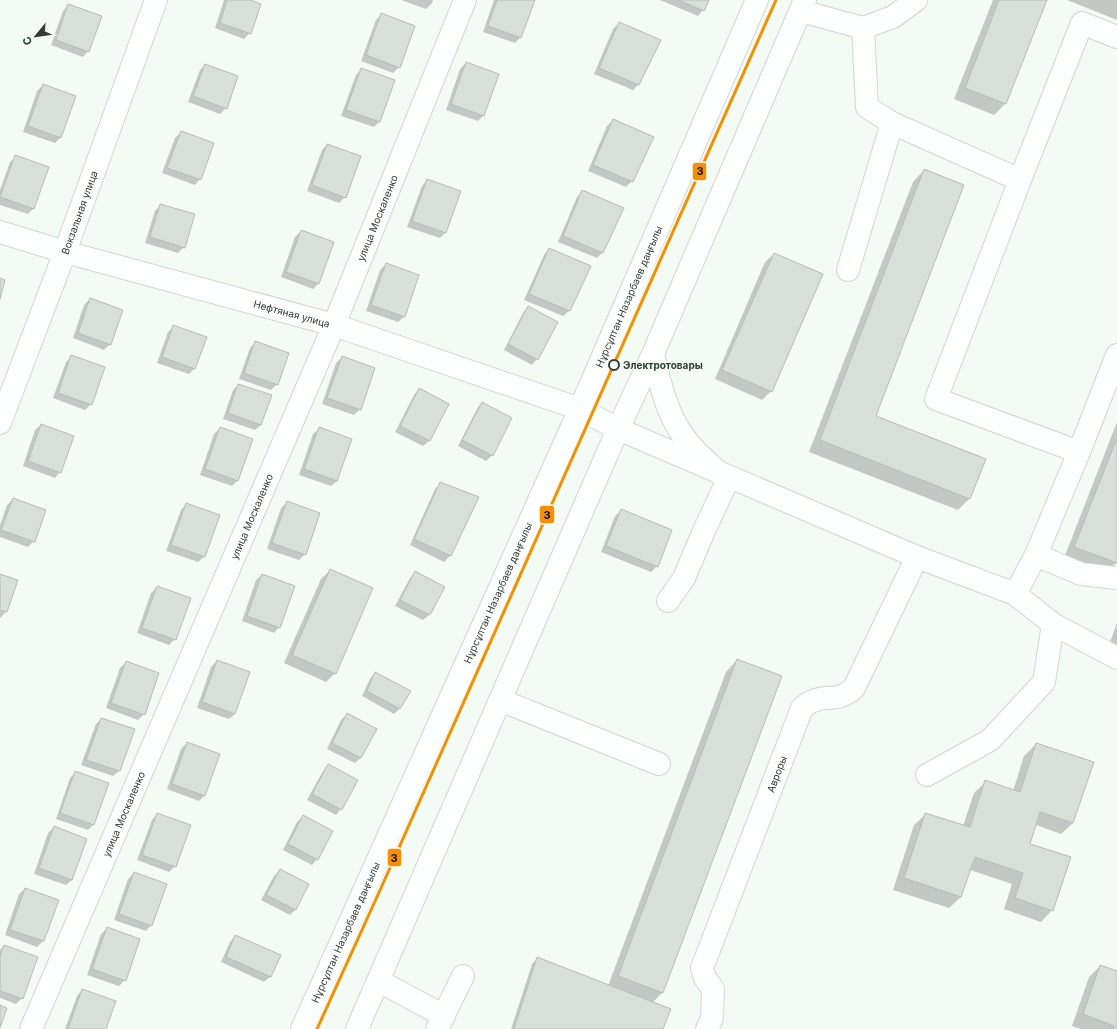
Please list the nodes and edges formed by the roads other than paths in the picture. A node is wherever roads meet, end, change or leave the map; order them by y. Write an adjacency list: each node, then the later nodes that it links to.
1 (156, 0): 11 (street, Вокзальная улица)
2 (465, 0): 13 (street, улица Москаленко)
3 (757, 0): 16 (street, Нұрсұлтан Назарбаев даңғылы)
4 (916, 0): 6 (street)
5 (803, 5): 6 (street); 14 (street)
6 (863, 28): 8 (street)
7 (1117, 37): 9 (street)
8 (892, 123): 9 (street); 12 (street)
9 (1020, 180): 19 (street)
10 (0, 232): 11 (street, Нефтяная улица)
11 (65, 252): 13 (street, Нефтяная улица); 17 (street, Вокзальная улица)
12 (848, 270)
13 (334, 325): 16 (street, Нефтяная улица); 34 (street, улица Москаленко)
14 (653, 354): 18 (street); 20 (street)
15 (1117, 355): 19 (street)
16 (580, 409): 18 (street, Нефтяная улица); 35 (street, Нұрсұлтан Назарбаев даңғылы)
17 (0, 423)
18 (618, 429): 20 (street, Нефтяная улица); 28 (street)
19 (1079, 452): 21 (street)
20 (724, 475): 22 (street, Нефтяная улица); 25 (street)
21 (1036, 555): 23 (street); 24 (street)
22 (917, 558): 24 (street, Нефтяная улица); 37 (street, Авроры)
23 (1117, 578)
24 (1015, 594): 26 (street, Нефтяная улица)
25 (668, 601)
26 (1053, 624): 27 (street, Нефтяная улица); 30 (street)
27 (1117, 658)
28 (500, 700): 29 (street); 32 (street)
29 (659, 764)
30 (927, 775)
31 (463, 976): 33 (street)
32 (378, 981): 33 (street); 36 (street)
33 (441, 1023)
34 (31, 1029)
35 (302, 1029)
36 (357, 1029)
37 (707, 1029)

